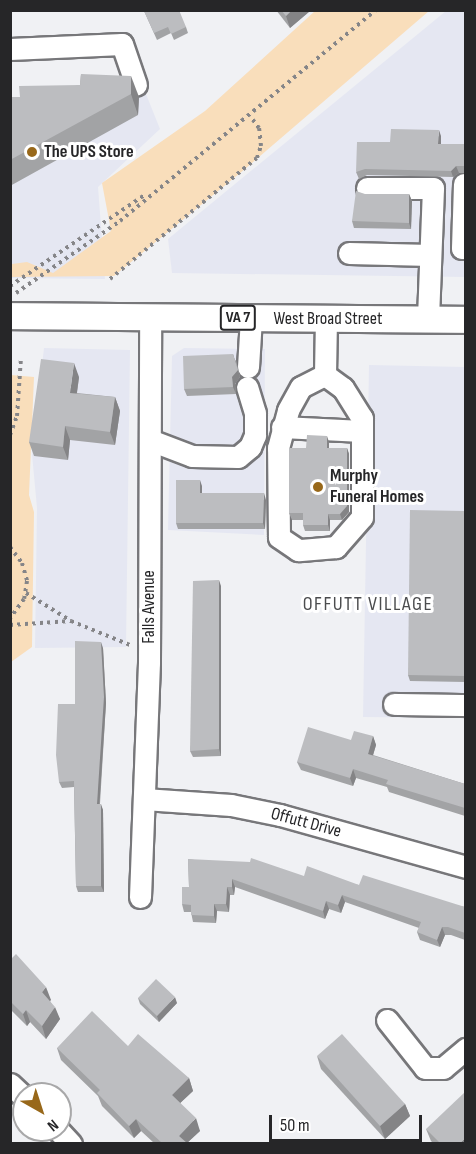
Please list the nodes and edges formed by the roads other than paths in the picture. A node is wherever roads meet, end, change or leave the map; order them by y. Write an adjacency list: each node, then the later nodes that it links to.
1 (10, 49): 2 (street)
2 (136, 85)
3 (464, 184): 5 (street)
4 (367, 188): 7 (street)
5 (465, 248)
6 (349, 253): 7 (street)
7 (430, 255): 12 (street)
8 (10, 316): 9 (main road, West Broad Street / VA 7)
9 (150, 317): 10 (main road, West Broad Street / VA 7); 17 (street, Falls Avenue)
10 (251, 318): 11 (main road, West Broad Street / VA 7); 17 (street)
11 (326, 319): 12 (main road, West Broad Street / VA 7); 14 (street)
12 (428, 320): 13 (main road, West Broad Street / VA 7)
13 (465, 320)
14 (325, 375): 15 (street); 16 (street)
15 (282, 427): 16 (street); 16 (street)
16 (362, 431)
17 (150, 440): 20 (street, Falls Avenue)
18 (394, 704): 19 (street)
19 (465, 705)
20 (144, 799): 21 (street, Offutt Drive); 22 (street, Falls Avenue)
21 (465, 867)
22 (140, 897)
23 (387, 1020): 24 (street)
24 (465, 1049)

